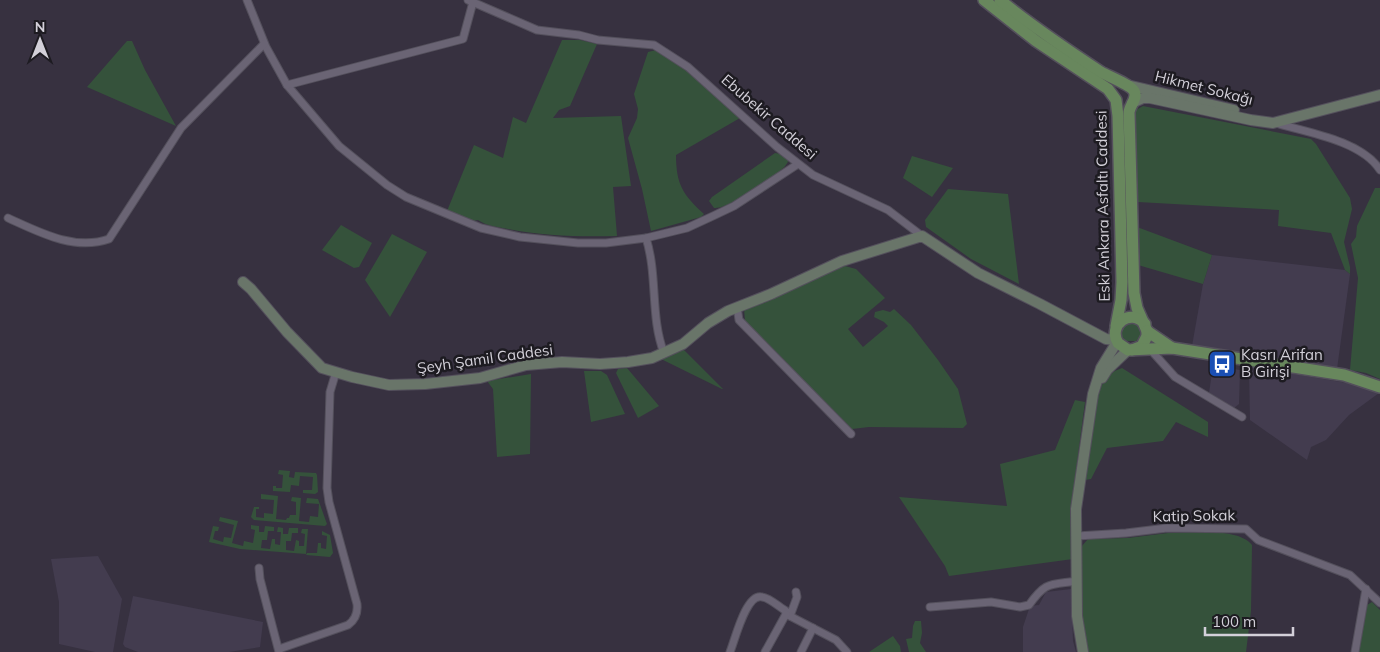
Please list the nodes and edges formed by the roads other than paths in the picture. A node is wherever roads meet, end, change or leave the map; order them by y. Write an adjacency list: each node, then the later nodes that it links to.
1 (247, 0): 5 (street)
2 (984, 0): 9 (main road, Eski Ankara Asfaltı Caddesi)
3 (1000, 0): 7 (main road)
4 (470, 1): 6 (street); 12 (street, Ebubekir Caddesi)
5 (264, 44): 6 (street); 14 (street)
6 (287, 84): 16 (street)
7 (1127, 85): 9 (main road); 10 (main road); 11 (street, Hikmet Sokağı)
8 (1380, 95): 11 (street)
9 (1116, 100): 10 (main road); 19 (main road, Eski Ankara Asfaltı Caddesi)
10 (1132, 103): 11 (street, Hikmet Sokağı); 20 (main road, Eski Ankara Asfaltı Caddesi)
11 (1273, 123): 13 (street, Hikmet Sokağı)
12 (798, 164): 15 (street, Ebubekir Caddesi); 16 (street)
13 (1380, 170)
14 (8, 218)
15 (922, 236): 18 (street, Şeyh Şamil Caddesi); 21 (street, Ebubekir Caddesi)
16 (646, 238): 25 (street)
17 (243, 282): 26 (street, Şeyh Şamil Caddesi)
18 (737, 308): 25 (street, Şeyh Şamil Caddesi); 30 (street)
19 (1116, 326): 20 (main road, Eski Ankara Asfaltı Caddesi); 21 (main road, Eski Ankara Asfaltı Caddesi)
20 (1146, 328): 23 (main road, Eski Ankara Asfaltı Caddesi); 24 (main road)
21 (1116, 341): 24 (main road); 28 (street)
22 (1149, 348): 23 (main road, Eski Ankara Asfaltı Caddesi); 24 (main road, Eski Ankara Asfaltı Caddesi); 29 (street)
23 (1172, 348): 27 (main road, Eski Ankara Asfaltı Caddesi)
24 (1130, 350): 28 (street)
25 (664, 354): 26 (street, Şeyh Şamil Caddesi)
26 (336, 372): 41 (street)
27 (1380, 387)
28 (1094, 394): 31 (street)
29 (1242, 417)
30 (851, 434)
31 (1077, 536): 33 (street); 34 (street, Katip Sokak)
32 (259, 568): 41 (street)
33 (1077, 581): 37 (street); 47 (street)
34 (1366, 589): 36 (street, Katip Sokak); 48 (street)
35 (796, 592): 38 (street)
36 (1380, 603)
37 (930, 607)
38 (788, 615): 39 (street); 42 (street); 43 (street)
39 (814, 628): 40 (street); 44 (street)
40 (841, 645): 45 (street); 46 (street)
41 (279, 650)
42 (730, 652)
43 (765, 652)
44 (801, 652)
45 (836, 652)
46 (847, 652)
47 (1083, 652)
48 (1355, 652)

